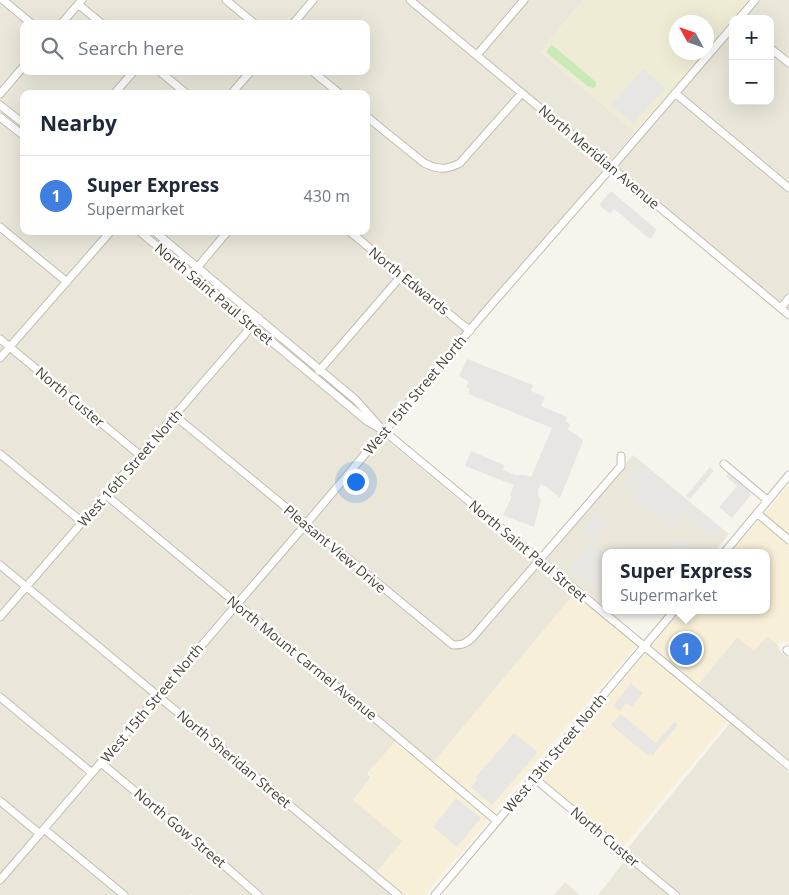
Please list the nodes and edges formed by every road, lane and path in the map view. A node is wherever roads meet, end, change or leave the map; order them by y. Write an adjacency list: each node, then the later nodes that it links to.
1 (3, 0): 9 (street)
2 (226, 0): 12 (street)
3 (314, 0): 13 (street)
4 (410, 0): 16 (street, North Meridian Avenue)
5 (524, 0): 16 (street)
6 (755, 0): 8 (street)
7 (80, 2): 10 (street); 11 (street)
8 (742, 15)
9 (27, 20)
10 (64, 20)
11 (98, 20)
12 (250, 20)
13 (296, 20)
14 (729, 31): 28 (street, West 15th Street North)
15 (774, 51): 17 (street)
16 (477, 55): 27 (street, North Meridian Avenue)
17 (789, 63)
18 (20, 71): 29 (street)
19 (131, 75): 23 (street)
20 (164, 75): 24 (street)
21 (248, 75): 25 (street)
22 (317, 75): 26 (street)
23 (117, 90)
24 (182, 90)
25 (234, 90)
26 (335, 90)
27 (522, 93): 32 (street); 35 (street, North Meridian Avenue)
28 (675, 93): 35 (street, West 15th Street North); 36 (street)
29 (0, 94)
30 (0, 105): 33 (street)
31 (0, 117): 34 (street)
32 (370, 119)
33 (20, 121)
34 (20, 133)
35 (611, 168): 48 (street, North Meridian Avenue); 52 (street, West 15th Street North)
36 (789, 188)
37 (0, 227): 46 (street)
38 (108, 235): 46 (street)
39 (143, 235): 44 (street, North Saint Paul Street)
40 (159, 235): 43 (street, North Saint Paul Street)
41 (225, 235): 43 (street)
42 (354, 235): 45 (street, North Edwards)
43 (198, 267): 44 (street); 50 (street, North Saint Paul Street)
44 (191, 275): 51 (street, North Saint Paul Street)
45 (402, 275): 52 (street, North Edwards); 56 (street)
46 (67, 282): 54 (street)
47 (789, 298): 48 (street)
48 (781, 308): 49 (street, North Meridian Avenue)
49 (789, 314)
50 (259, 318): 51 (street, West 16th Street North); 56 (street, North Saint Paul Street)
51 (252, 326): 57 (street, North Saint Paul Street); 58 (street, West 16th Street North)
52 (470, 331): 59 (street, West 15th Street North)
53 (0, 339): 54 (street, North Custer)
54 (10, 347): 55 (street); 61 (street, North Custer)
55 (0, 358)
56 (321, 370): 57 (street); 59 (street, North Saint Paul Street)
57 (314, 377): 59 (street, North Saint Paul Street)
58 (175, 416): 61 (street, West 16th Street North); 69 (street, Pleasant View Drive)
59 (384, 432): 69 (street, West 15th Street North); 72 (street, North Saint Paul Street)
60 (0, 454): 68 (street)
61 (141, 456): 65 (street, West 16th Street North)
62 (621, 456): 72 (street, Pleasant View Drive)
63 (724, 464): 66 (street)
64 (789, 475): 66 (street)
65 (106, 496): 68 (street, West 16th Street North); 75 (street, North Mount Carmel Avenue)
66 (768, 500): 67 (street)
67 (757, 513): 70 (street); 71 (street)
68 (82, 522): 74 (street, West 16th Street North)
69 (306, 524): 72 (street, Pleasant View Drive); 75 (street, West 15th Street North)
70 (789, 540)
71 (727, 549)
72 (539, 561): 76 (street, North Saint Paul Street)
73 (0, 565): 74 (street, North Sheridan Street)
74 (26, 587): 79 (street, West 16th Street North); 81 (street, North Sheridan Street)
75 (236, 604): 81 (street, West 15th Street North); 88 (street, North Mount Carmel Avenue)
76 (602, 613)
77 (604, 614): 80 (street, North Saint Paul Street)
78 (672, 614): 80 (street, West 13th Street North)
79 (0, 618)
80 (644, 647): 84 (street, North Saint Paul Street); 86 (street, West 13th Street North)
81 (157, 696): 83 (street, West 15th Street North); 93 (street, North Sheridan Street)
82 (0, 698): 85 (street)
83 (101, 763): 85 (street, West 15th Street North); 92 (street, North Gow Street)
84 (789, 766)
85 (92, 773): 89 (street, West 15th Street North)
86 (534, 778): 88 (street, West 13th Street North); 95 (street, North Custer)
87 (0, 801): 89 (street)
88 (497, 821): 94 (street, West 13th Street North)
89 (42, 831): 90 (street, West 15th Street North); 91 (street)
90 (0, 880)
91 (124, 895)
92 (258, 895)
93 (398, 895)
94 (435, 895)
95 (676, 895)

